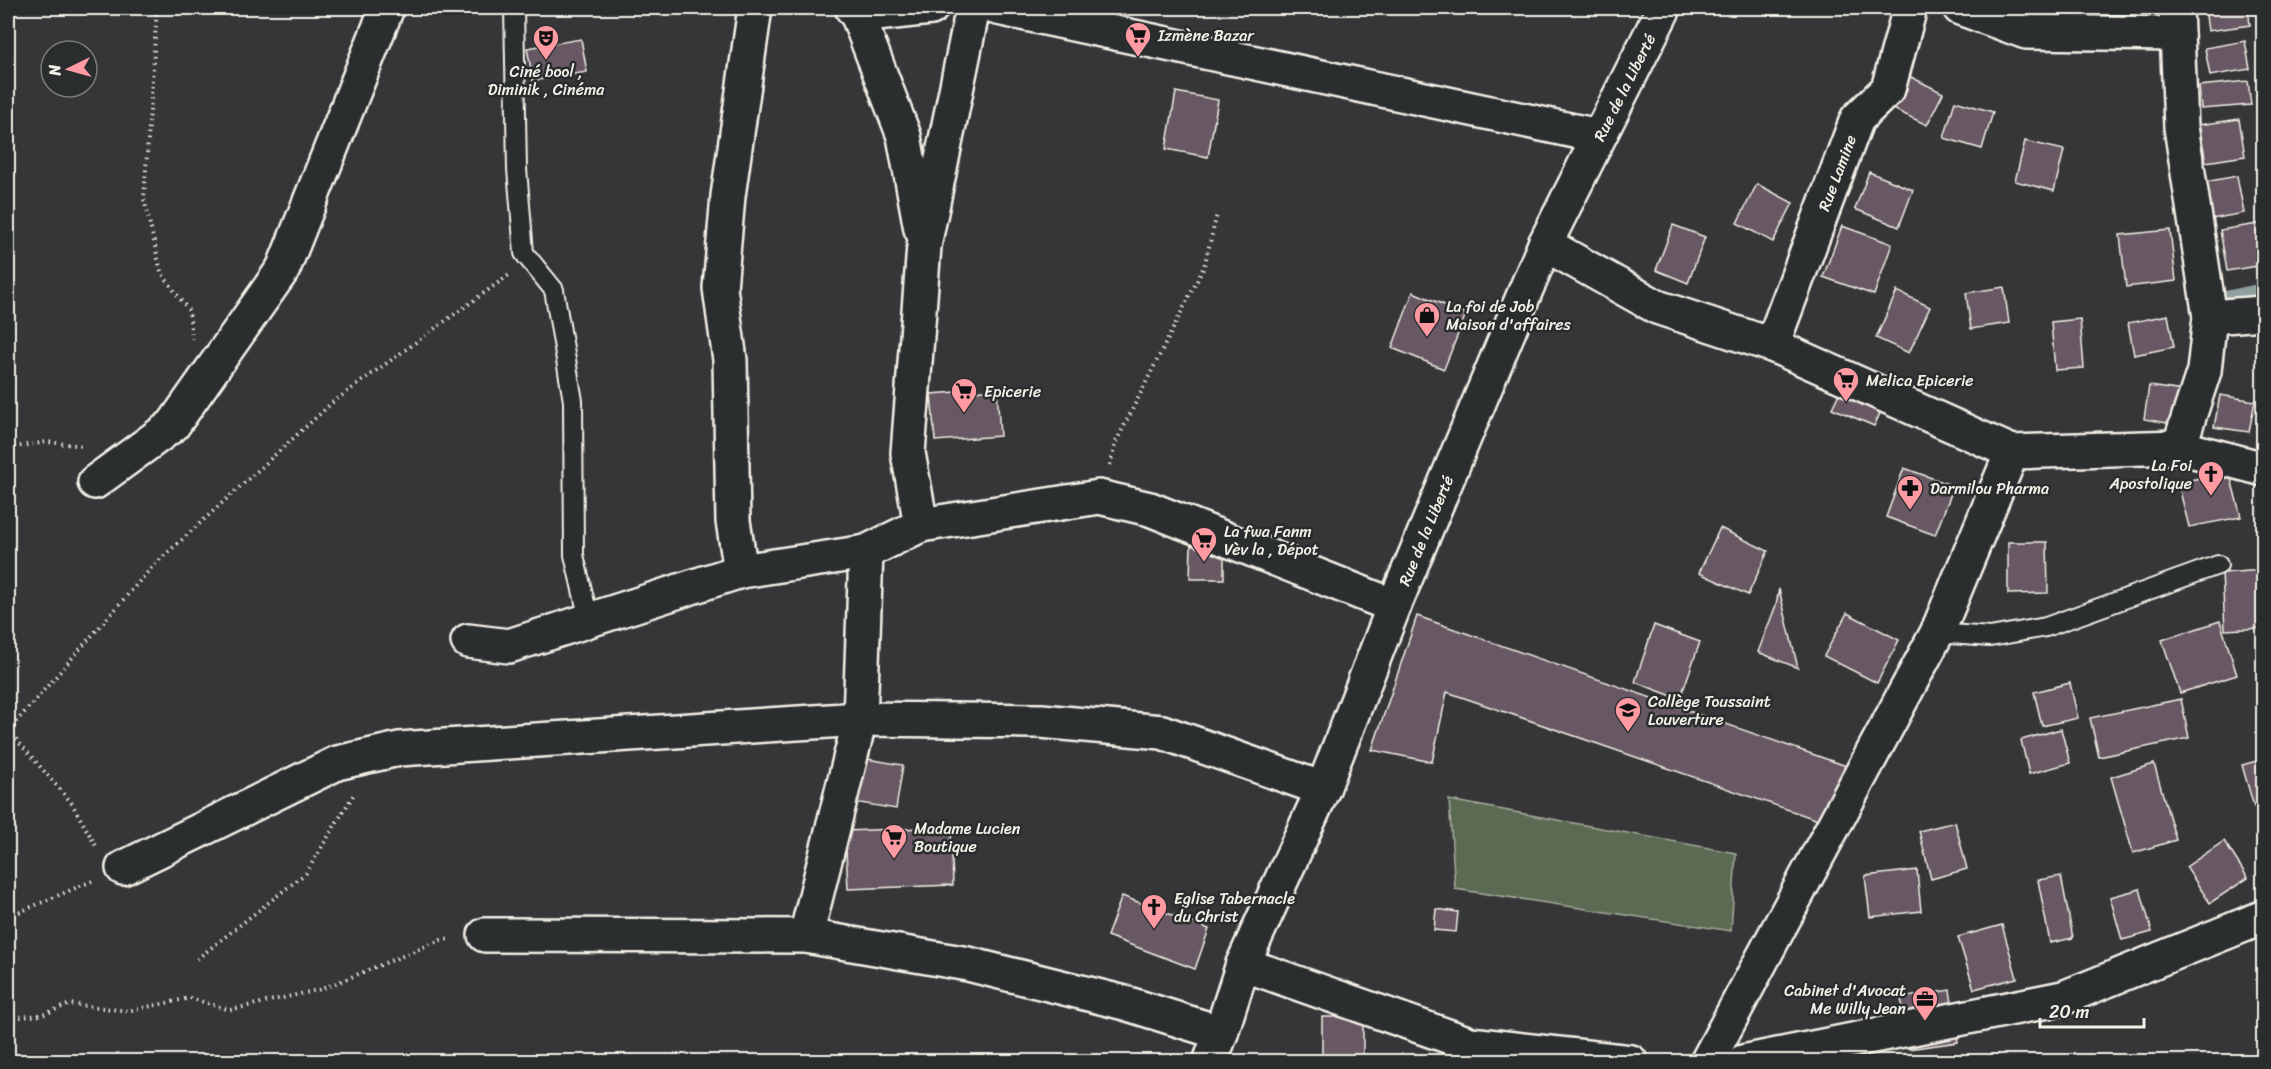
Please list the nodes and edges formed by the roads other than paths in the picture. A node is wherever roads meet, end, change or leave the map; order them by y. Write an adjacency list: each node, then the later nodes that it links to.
1 (387, 8): 21 (street)
2 (514, 8): 27 (lane)
3 (755, 8): 25 (street)
4 (931, 8): 10 (street)
5 (973, 8): 14 (street)
6 (998, 8): 12 (street)
7 (1664, 8): 12 (street, Rue de la Liberté)
8 (1910, 8): 17 (street, Rue Lamine)
9 (1960, 8): 11 (street)
10 (855, 12): 14 (street)
11 (2177, 21): 16 (street)
12 (1598, 136): 13 (street, Rue de la Liberté)
13 (1545, 244): 17 (street); 26 (street, Rue de la Liberté)
14 (924, 246): 22 (street)
15 (2264, 313): 16 (street)
16 (2210, 317): 18 (street)
17 (1772, 345): 19 (street)
18 (2179, 447): 19 (street); 20 (street)
19 (2012, 452): 28 (street)
20 (2264, 469)
21 (94, 482)
22 (921, 525): 23 (street); 26 (street)
23 (866, 552): 25 (street); 30 (street)
24 (2218, 565): 28 (lane)
25 (741, 571): 27 (street)
26 (1394, 606): 31 (street, Rue de la Liberté)
27 (588, 620): 29 (street)
28 (1937, 633): 39 (street)
29 (468, 641)
30 (860, 718): 31 (street); 32 (street); 35 (street)
31 (1323, 789): 36 (street, Rue de la Liberté)
32 (117, 871)
33 (2264, 917): 40 (street)
34 (485, 935): 35 (street)
35 (806, 936): 37 (street)
36 (1243, 964): 37 (street, Rue de la Liberté); 38 (street)
37 (1215, 1047)
38 (1631, 1062)
39 (1707, 1062)
40 (1743, 1062)

